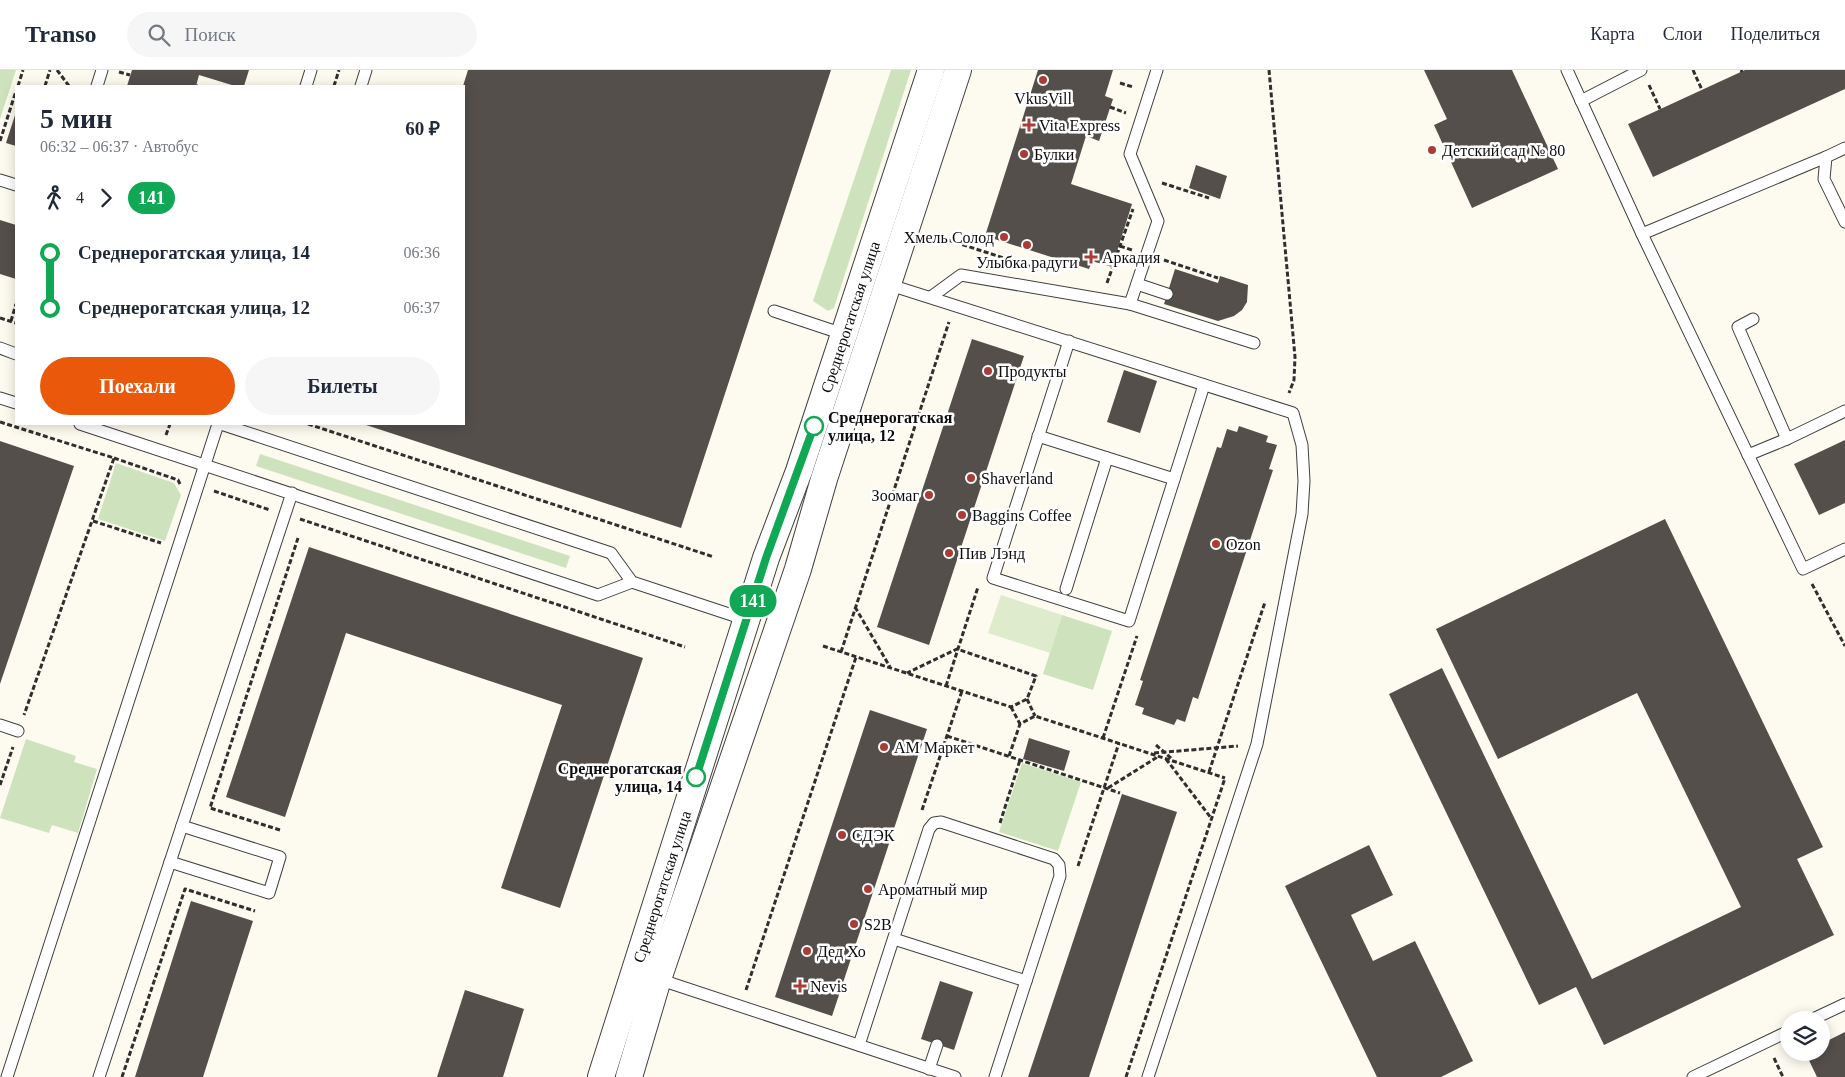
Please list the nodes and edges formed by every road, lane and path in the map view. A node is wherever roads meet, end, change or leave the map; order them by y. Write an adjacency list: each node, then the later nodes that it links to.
1 (23, 70): 18 (path)
2 (50, 70): 19 (path)
3 (57, 70): 20 (path)
4 (102, 70): 21 (lane)
5 (114, 70): 16 (path)
6 (311, 70): 22 (lane)
7 (339, 70): 23 (path)
8 (366, 70): 24 (lane)
9 (931, 70): 47 (street, Среднерогатская улица)
10 (958, 70): 47 (street, Среднерогатская улица)
11 (1157, 70): 44 (lane)
12 (1269, 70): 67 (path)
13 (1567, 70): 28 (lane)
14 (1692, 70): 26 (path)
15 (1644, 74): 28 (lane); 31 (path)
16 (130, 75)
17 (1120, 83): 25 (path)
18 (18, 85)
19 (45, 85)
20 (68, 85)
21 (97, 85)
22 (306, 85)
23 (334, 85)
24 (361, 85)
25 (1136, 88)
26 (1702, 90)
27 (15, 94): 34 (path)
28 (1581, 101): 41 (lane)
29 (1130, 105): 32 (path)
30 (1110, 107): 32 (path)
31 (1660, 109)
32 (1127, 113): 33 (path)
33 (1124, 122)
34 (0, 141)
35 (1845, 148): 36 (lane)
36 (1826, 157): 40 (lane); 41 (lane)
37 (0, 180): 38 (lane)
38 (15, 185)
39 (1134, 205): 43 (path)
40 (1845, 222)
41 (1642, 234): 78 (lane)
42 (948, 240): 45 (path)
43 (1120, 246): 44 (path); 48 (path)
44 (1147, 255): 46 (path); 49 (lane)
45 (1047, 271)
46 (1218, 278)
47 (875, 280): 51 (lane); 60 (street, Среднерогатская улица)
48 (1100, 284)
49 (1137, 284): 50 (lane); 52 (lane)
50 (1167, 294)
51 (931, 297): 52 (lane); 53 (lane)
52 (1130, 304): 62 (lane)
53 (954, 305): 61 (lane); 96 (path)
54 (15, 307): 58 (path)
55 (774, 311): 60 (lane)
56 (0, 318): 58 (path)
57 (1753, 319): 77 (lane)
58 (11, 321): 59 (path)
59 (15, 323)
60 (856, 338): 97 (street, Среднерогатская улица); 137 (street, Среднерогатская улица)
61 (1069, 341): 65 (lane); 76 (lane)
62 (1254, 343)
63 (0, 348): 64 (lane)
64 (15, 354)
65 (1204, 385): 82 (lane); 114 (lane)
66 (0, 398): 68 (lane)
67 (1286, 400)
68 (15, 403)
69 (1845, 411): 77 (lane)
70 (0, 422): 79 (path)
71 (83, 425): 81 (lane)
72 (219, 425): 81 (lane)
73 (227, 425): 75 (lane)
74 (311, 425): 91 (path)
75 (243, 427): 93 (lane)
76 (1038, 436): 80 (lane); 82 (lane)
77 (1787, 439): 78 (lane)
78 (1748, 455): 92 (lane)
79 (114, 458): 83 (path); 87 (path)
80 (1107, 458): 82 (lane); 94 (lane)
81 (205, 465): 84 (lane); 146 (lane)
82 (1174, 479)
83 (181, 488)
84 (292, 493): 86 (lane); 93 (lane)
85 (237, 499): 86 (path)
86 (286, 515): 101 (path); 131 (lane)
87 (93, 521): 89 (path); 111 (path)
88 (301, 530): 132 (path)
89 (167, 545)
90 (1845, 548): 92 (lane)
91 (714, 557)
92 (1803, 568): 100 (path)
93 (632, 582): 97 (lane)
94 (1066, 589)
95 (1268, 594): 116 (path)
96 (855, 607): 102 (path); 104 (path)
97 (747, 620): 137 (street, Среднерогатская улица)
98 (1137, 636): 113 (path)
99 (823, 646): 102 (path)
100 (1845, 646)
101 (685, 647)
102 (841, 652): 103 (path)
103 (856, 657): 104 (path); 139 (path)
104 (891, 668): 105 (path)
105 (907, 673): 106 (path); 107 (path)
106 (1027, 699): 107 (path); 108 (path)
107 (1011, 707): 109 (path)
108 (1035, 716): 109 (path); 113 (path)
109 (1020, 724): 119 (path)
110 (0, 725): 111 (lane)
111 (18, 732): 127 (path)
112 (947, 736): 119 (path)
113 (1103, 738): 118 (path)
114 (1257, 744): 116 (path); 126 (lane)
115 (1156, 745): 117 (path)
116 (1216, 749): 117 (path); 124 (path)
117 (1164, 752): 118 (path); 123 (path)
118 (1151, 753): 120 (path)
119 (1009, 756): 122 (path)
120 (1159, 756): 121 (path); 128 (path)
121 (1165, 758): 123 (path); 130 (path)
122 (1020, 760): 128 (path); 133 (path)
123 (1174, 761): 124 (path)
124 (1208, 772): 125 (path)
125 (1225, 778): 126 (path); 130 (path)
126 (1245, 784): 154 (lane)
127 (0, 785)
128 (1108, 789): 129 (path)
129 (1120, 793)
130 (1212, 818): 153 (path)
131 (182, 826): 134 (lane); 134 (lane)
132 (280, 830)
133 (995, 839): 136 (lane); 138 (lane)
134 (170, 862): 147 (lane)
135 (255, 911): 148 (path)
136 (894, 938): 138 (lane); 143 (lane)
137 (646, 976): 143 (lane); 149 (street, Среднерогатская улица); 150 (street, Среднерогатская улица)
138 (1026, 981): 152 (lane)
139 (745, 993)
140 (1845, 1004): 141 (lane)
141 (1830, 1011)
142 (1780, 1035): 155 (lane)
143 (859, 1045): 145 (lane)
144 (937, 1045): 145 (lane)
145 (930, 1069): 151 (lane)
146 (7, 1077)
147 (99, 1077)
148 (122, 1077)
149 (600, 1077)
150 (629, 1077)
151 (955, 1077)
152 (995, 1077)
153 (1126, 1077)
154 (1148, 1077)
155 (1693, 1077)

